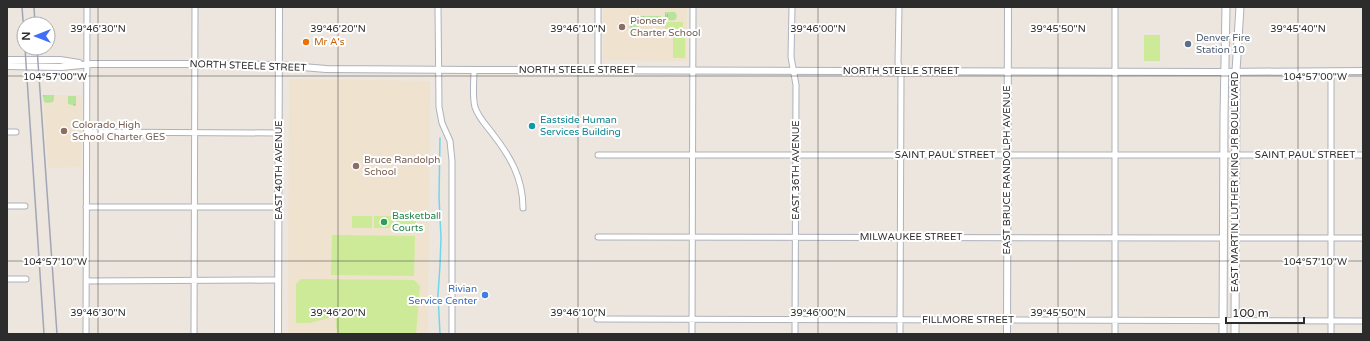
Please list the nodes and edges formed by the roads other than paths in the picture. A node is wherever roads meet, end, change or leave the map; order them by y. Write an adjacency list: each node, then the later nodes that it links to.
1 (87, 7): 14 (street)
2 (195, 7): 15 (street)
3 (279, 7): 16 (street, EAST 40TH AVENUE)
4 (438, 7): 18 (street)
5 (598, 7): 20 (street)
6 (693, 7): 21 (street)
7 (792, 7): 22 (street, EAST 36TH AVENUE)
8 (899, 7): 23 (street)
9 (1008, 7): 24 (street, EAST BRUCE RANDOLPH AVENUE)
10 (1115, 7): 25 (street)
11 (1226, 7): 29 (main road, EAST MARTIN LUTHER KING JR BOULEVARD)
12 (1240, 7): 26 (main road, EAST MARTIN LUTHER KING JR BOULEVARD)
13 (7, 60): 14 (street, NORTH STEELE STREET)
14 (87, 64): 15 (street, NORTH STEELE STREET); 17 (street, NORTH STEELE STREET); 32 (street)
15 (195, 64): 16 (street, NORTH STEELE STREET); 33 (street)
16 (279, 65): 18 (street, NORTH STEELE STREET); 34 (street, EAST 40TH AVENUE)
17 (7, 66)
18 (435, 70): 19 (street, NORTH STEELE STREET); 79 (street)
19 (474, 70): 20 (street, NORTH STEELE STREET); 50 (street)
20 (598, 70): 21 (street, NORTH STEELE STREET)
21 (693, 70): 22 (street, NORTH STEELE STREET); 36 (street)
22 (794, 70): 23 (street, NORTH STEELE STREET); 37 (street, EAST 36TH AVENUE)
23 (901, 71): 24 (street, NORTH STEELE STREET); 38 (street)
24 (1008, 71): 25 (street, NORTH STEELE STREET); 39 (street, EAST BRUCE RANDOLPH AVENUE)
25 (1115, 71): 29 (street, NORTH STEELE STREET); 44 (street)
26 (1236, 71): 27 (street, NORTH STEELE STREET); 29 (street, NORTH STEELE STREET); 41 (main road, EAST MARTIN LUTHER KING JR BOULEVARD)
27 (1331, 71): 28 (street, NORTH STEELE STREET); 42 (street)
28 (1363, 71)
29 (1224, 72): 40 (main road, EAST MARTIN LUTHER KING JR BOULEVARD)
30 (7, 132): 31 (street)
31 (16, 132)
32 (87, 132): 33 (street); 47 (street)
33 (195, 133): 34 (street); 48 (street)
34 (279, 133): 49 (street, EAST 40TH AVENUE)
35 (598, 155): 36 (street, SAINT PAUL STREET)
36 (692, 155): 37 (street, SAINT PAUL STREET); 52 (street)
37 (796, 155): 38 (street, SAINT PAUL STREET); 53 (street, EAST 36TH AVENUE)
38 (901, 155): 39 (street, SAINT PAUL STREET); 54 (street)
39 (1008, 155): 44 (street, SAINT PAUL STREET); 55 (street, EAST BRUCE RANDOLPH AVENUE)
40 (1223, 155): 41 (street, SAINT PAUL STREET); 44 (street, SAINT PAUL STREET); 57 (main road, EAST MARTIN LUTHER KING JR BOULEVARD)
41 (1235, 155): 42 (street, SAINT PAUL STREET); 58 (main road, EAST MARTIN LUTHER KING JR BOULEVARD)
42 (1331, 155): 43 (street, SAINT PAUL STREET); 59 (street)
43 (1363, 155)
44 (1115, 156): 56 (street)
45 (7, 206): 46 (street)
46 (25, 206)
47 (86, 207): 48 (street); 65 (street)
48 (194, 207): 49 (street); 63 (street)
49 (278, 207): 64 (street, EAST 40TH AVENUE)
50 (523, 208)
51 (598, 237): 52 (street, MILWAUKEE STREET)
52 (692, 237): 53 (street, MILWAUKEE STREET); 68 (street)
53 (796, 237): 54 (street, MILWAUKEE STREET); 69 (street, EAST 36TH AVENUE)
54 (900, 237): 55 (street, MILWAUKEE STREET); 70 (street)
55 (1007, 237): 56 (street, MILWAUKEE STREET); 67 (street, EAST BRUCE RANDOLPH AVENUE)
56 (1115, 237): 57 (street, MILWAUKEE STREET); 71 (street)
57 (1224, 238): 72 (main road, EAST MARTIN LUTHER KING JR BOULEVARD)
58 (1235, 238): 59 (street); 73 (main road, EAST MARTIN LUTHER KING JR BOULEVARD)
59 (1331, 238): 60 (street); 74 (street)
60 (1363, 238)
61 (7, 279): 62 (street)
62 (26, 280)
63 (194, 280): 64 (street); 65 (street); 77 (street)
64 (278, 280): 78 (street, EAST 40TH AVENUE)
65 (86, 281): 76 (street)
66 (597, 319): 68 (street, FILLMORE STREET)
67 (1007, 319): 70 (street, FILLMORE STREET); 71 (street, FILLMORE STREET); 83 (street, EAST BRUCE RANDOLPH AVENUE)
68 (692, 320): 69 (street, FILLMORE STREET); 80 (street)
69 (796, 320): 70 (street, FILLMORE STREET); 81 (street, EAST 36TH AVENUE)
70 (900, 320): 82 (street)
71 (1115, 320): 72 (street, FILLMORE STREET); 84 (street)
72 (1223, 320): 73 (street, FILLMORE STREET); 85 (main road, EAST MARTIN LUTHER KING JR BOULEVARD)
73 (1235, 320): 74 (street, FILLMORE STREET); 86 (main road, EAST MARTIN LUTHER KING JR BOULEVARD)
74 (1331, 321): 75 (street, FILLMORE STREET); 87 (street)
75 (1363, 321)
76 (86, 334)
77 (194, 334)
78 (278, 334)
79 (452, 334)
80 (692, 334)
81 (796, 334)
82 (900, 334)
83 (1007, 334)
84 (1115, 334)
85 (1223, 334)
86 (1235, 334)
87 (1331, 334)

